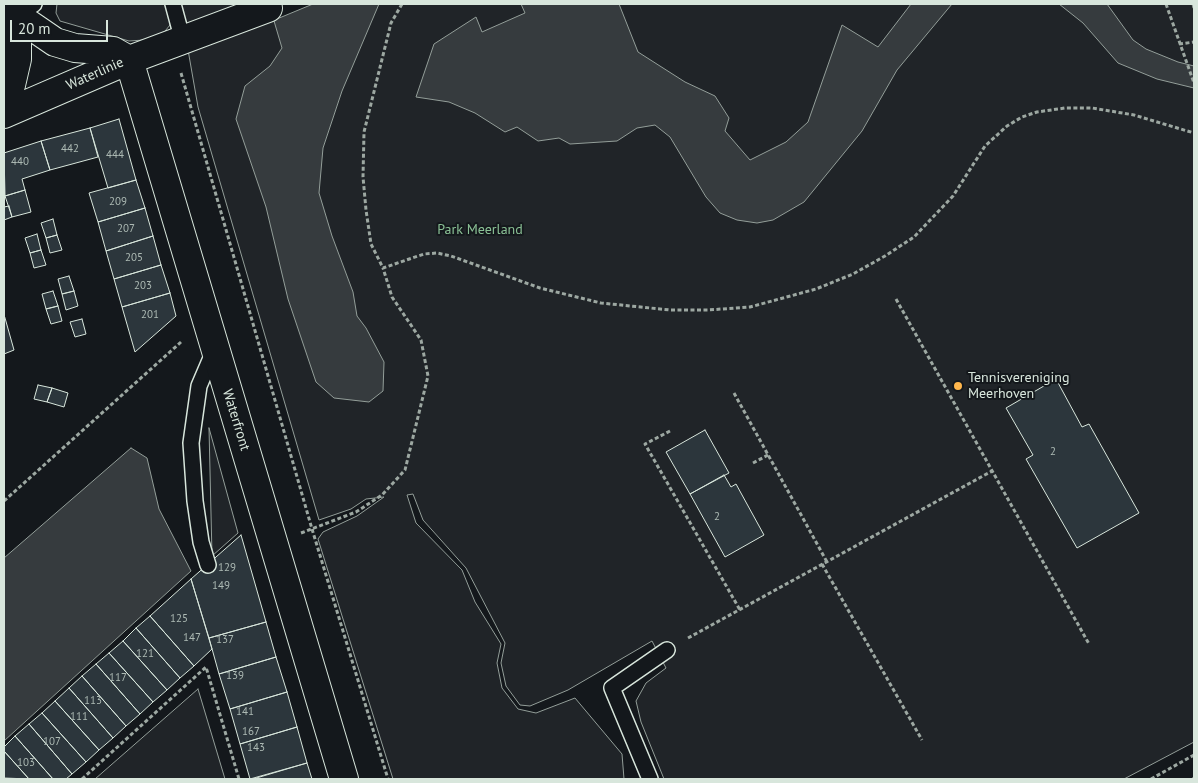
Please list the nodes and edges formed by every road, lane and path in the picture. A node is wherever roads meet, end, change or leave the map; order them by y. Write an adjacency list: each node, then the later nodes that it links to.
1 (173, 4): 8 (lane)
2 (402, 4): 18 (path)
3 (1166, 4): 10 (path)
4 (1193, 4): 5 (path)
5 (1194, 8)
6 (253, 10): 8 (street)
7 (17, 11): 11 (street, Waterlinie); 12 (street, Waterlinie)
8 (183, 41): 12 (street)
9 (1194, 42): 10 (path)
10 (1179, 44): 14 (path)
11 (10, 53): 15 (street, Waterlinie)
12 (129, 60): 16 (street, Waterlinie); 20 (street, Waterfront)
13 (189, 70): 28 (path)
14 (1194, 83)
15 (4, 102)
16 (4, 114)
17 (1194, 133): 18 (path)
18 (383, 268): 28 (path)
19 (896, 299): 26 (path)
20 (206, 320): 21 (street, Waterfront); 27 (path)
21 (215, 350): 29 (street, Waterfront); 31 (lane)
22 (734, 393): 24 (path)
23 (670, 430): 33 (path)
24 (768, 455): 25 (path); 30 (path)
25 (753, 463)
26 (992, 471): 30 (path); 34 (path)
27 (4, 501)
28 (312, 529): 29 (path); 41 (path)
29 (272, 543): 40 (street, Waterfront)
30 (827, 562): 32 (path)
31 (208, 564)
32 (822, 564): 33 (path); 36 (path)
33 (740, 610): 35 (path)
34 (1088, 644)
35 (667, 650): 42 (lane)
36 (922, 740)
37 (1194, 755): 43 (path)
38 (82, 779): 39 (path)
39 (239, 779)
40 (344, 779)
41 (388, 779)
42 (650, 779)
43 (1151, 779)

